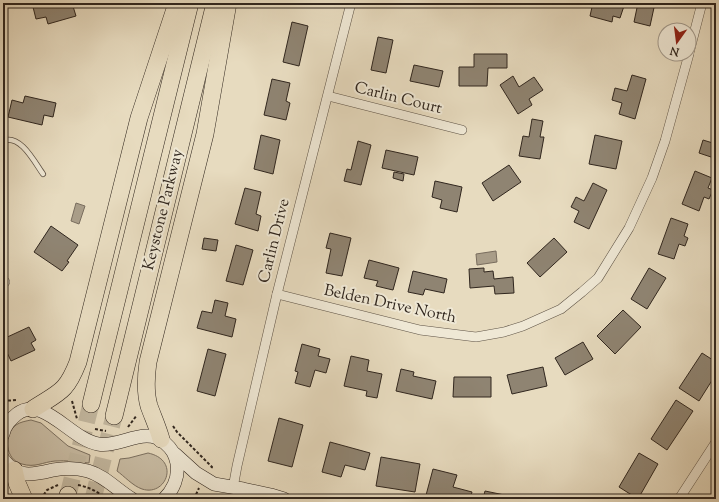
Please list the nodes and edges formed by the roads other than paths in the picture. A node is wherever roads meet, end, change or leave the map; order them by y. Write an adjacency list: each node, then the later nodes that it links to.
1 (177, 3): 15 (highway)
2 (190, 3): 14 (highway, Keystone Parkway)
3 (215, 3): 17 (highway, Keystone Parkway)
4 (228, 3): 19 (highway)
5 (351, 3): 9 (street, Carlin Drive)
6 (702, 3): 7 (street, Belden Drive North)
7 (697, 23)
8 (687, 62): 13 (street, Belden Drive North)
9 (328, 96): 10 (street, Carlin Court); 13 (street, Carlin Drive)
10 (462, 130)
11 (3, 141): 12 (lane)
12 (43, 174)
13 (277, 294): 23 (street, Carlin Drive)
14 (91, 404)
15 (27, 410): 16 (main road); 18 (main road); 19 (main road)
16 (3, 413)
17 (114, 416)
18 (3, 434)
19 (161, 439): 21 (main road)
20 (716, 442): 28 (street)
21 (175, 454): 23 (main road); 26 (main road)
22 (8, 465): 24 (highway); 25 (main road)
23 (233, 488): 27 (main road)
24 (24, 499)
25 (132, 499)
26 (164, 499)
27 (284, 499)
28 (679, 499)

